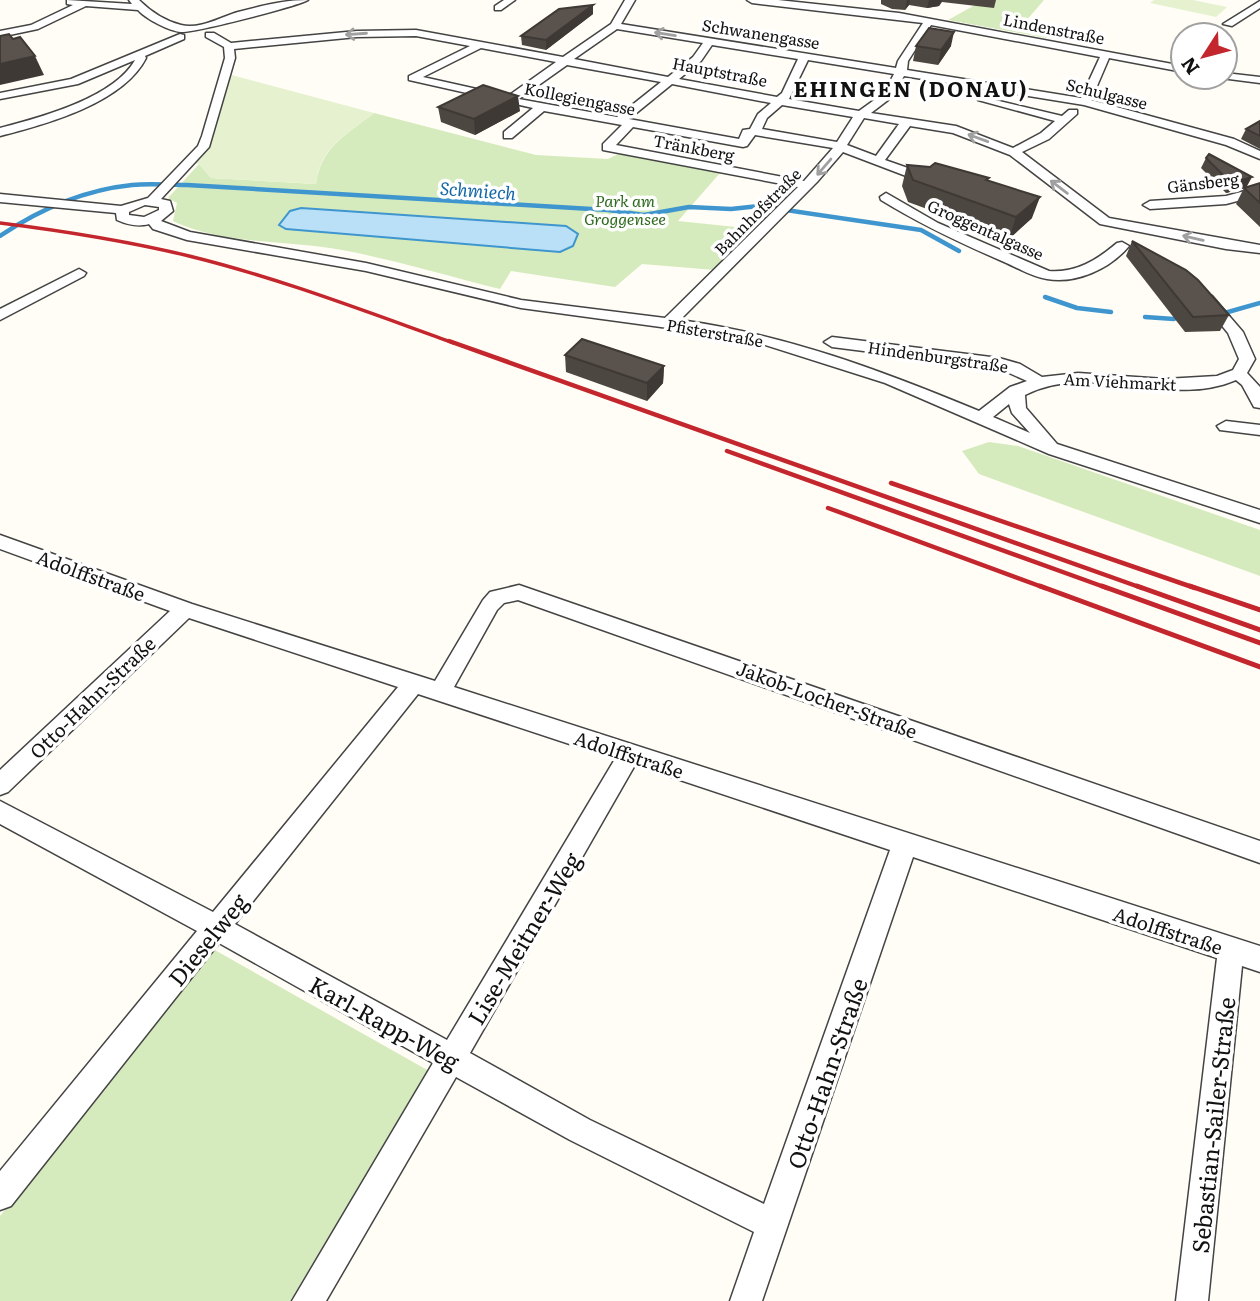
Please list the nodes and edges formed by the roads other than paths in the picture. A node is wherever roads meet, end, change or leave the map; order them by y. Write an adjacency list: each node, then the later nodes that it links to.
1 (59, 0): 6 (street)
2 (299, 0): 14 (street)
3 (510, 0): 9 (street)
4 (631, 0): 13 (street)
5 (751, 0): 8 (street, Lindenstraße)
6 (83, 4): 7 (street); 16 (street)
7 (136, 4): 15 (street)
8 (836, 4): 11 (street, Lindenstraße)
9 (498, 8)
10 (1257, 8): 12 (street)
11 (929, 21): 20 (street, Lindenstraße); 25 (street)
12 (1233, 21)
13 (615, 26): 17 (street, Schwanengasse, one-way to 13); 23 (street)
14 (209, 30): 15 (street); 19 (street)
15 (181, 33): 22 (street)
16 (0, 34)
17 (710, 41): 21 (street, Schwanengasse); 28 (street)
18 (482, 44): 19 (street, Hauptstraße, one-way to 19); 23 (street, Hauptstraße); 34 (street, Kollegiengasse)
19 (229, 46): 54 (street)
20 (1106, 54): 24 (street, Lindenstraße); 36 (street)
21 (804, 55): 25 (street, Schwanengasse); 35 (street)
22 (136, 56): 30 (street); 44 (street)
23 (569, 60): 28 (street, Hauptstraße); 34 (street)
24 (1169, 66)
25 (901, 72): 27 (street, Schwanengasse); 40 (street)
26 (1239, 78): 29 (street)
27 (943, 79): 31 (street, Schulgasse)
28 (671, 80): 35 (street, Hauptstraße); 43 (street)
29 (1260, 80)
30 (63, 85): 32 (street); 38 (street)
31 (1038, 94): 36 (street, Schulgasse); 39 (street)
32 (0, 96)
33 (969, 96): 39 (street)
34 (510, 100): 37 (street, Kollegiengasse)
35 (779, 101): 40 (street, Hauptstraße); 45 (street)
36 (1085, 102): 41 (street); 49 (street, Schulgasse)
37 (542, 107): 43 (street, Kollegiengasse); 46 (street)
38 (0, 108)
39 (1028, 110): 41 (street)
40 (860, 115): 42 (street, Hauptstraße); 47 (street, Bahnhofstraße)
41 (1064, 120): 48 (street)
42 (907, 122): 48 (street, Hauptstraße, one-way to 42); 50 (street)
43 (624, 123): 45 (street, Kollegiengasse); 52 (street, Tränkberg)
44 (0, 131)
45 (755, 131): 47 (street)
46 (508, 135)
47 (839, 147): 50 (street); 52 (street, Bahnhofstraße, one-way to 52)
48 (1014, 152): 60 (street, Hauptstraße, one-way to 48)
49 (1260, 155)
50 (878, 161): 51 (street)
51 (918, 176)
52 (807, 186): 65 (street, Bahnhofstraße)
53 (1260, 191): 57 (street, Gänsberg)
54 (155, 196): 58 (street); 59 (street)
55 (886, 197): 60 (street, Groggentalgasse)
56 (0, 198): 58 (street)
57 (1150, 205)
58 (122, 210): 59 (street, Pfisterstraße)
59 (152, 219): 65 (street, Pfisterstraße)
60 (1105, 221): 61 (street, Hauptstraße, one-way to 60)
61 (1260, 249)
62 (79, 273): 64 (street)
63 (1197, 289): 67 (street)
64 (0, 315)
65 (670, 324): 72 (street, Pfisterstraße)
66 (832, 342): 69 (street, Hindenburgstraße)
67 (1254, 359): 68 (street)
68 (1240, 375): 69 (street, Am Viehmarkt); 71 (street)
69 (1039, 382): 70 (street, Am Viehmarkt)
70 (1016, 391): 72 (street, Am Viehmarkt); 75 (street)
71 (1260, 403)
72 (980, 419): 75 (street, Pfisterstraße)
73 (1226, 426): 74 (street)
74 (1260, 430)
75 (1055, 450): 76 (street, Pfisterstraße)
76 (1260, 517)
77 (0, 542): 78 (street, Adolffstraße)
78 (185, 609): 79 (street, Adolffstraße); 82 (street, Otto-Hahn-Straße)
79 (414, 683): 80 (street, Adolffstraße); 86 (street, Dieselweg)
80 (440, 692): 81 (street, Adolffstraße); 85 (street, Jakob-Locher-Straße)
81 (629, 754): 84 (street, Adolffstraße); 89 (street, Lise-Meitner-Weg)
82 (0, 785)
83 (0, 812): 86 (street, Karl-Rapp-Weg)
84 (904, 845): 87 (street, Adolffstraße); 91 (street, Otto-Hahn-Straße)
85 (1260, 852)
86 (216, 928): 89 (street, Karl-Rapp-Weg); 90 (street, Dieselweg)
87 (1231, 950): 88 (street, Adolffstraße); 94 (street, Sebastian-Sailer-Straße)
88 (1260, 960)
89 (451, 1059): 91 (street, Karl-Rapp-Weg); 92 (street, Lise-Meitner-Weg)
90 (0, 1195)
91 (773, 1225): 93 (street, Otto-Hahn-Straße)
92 (308, 1301)
93 (746, 1301)
94 (1192, 1301)

